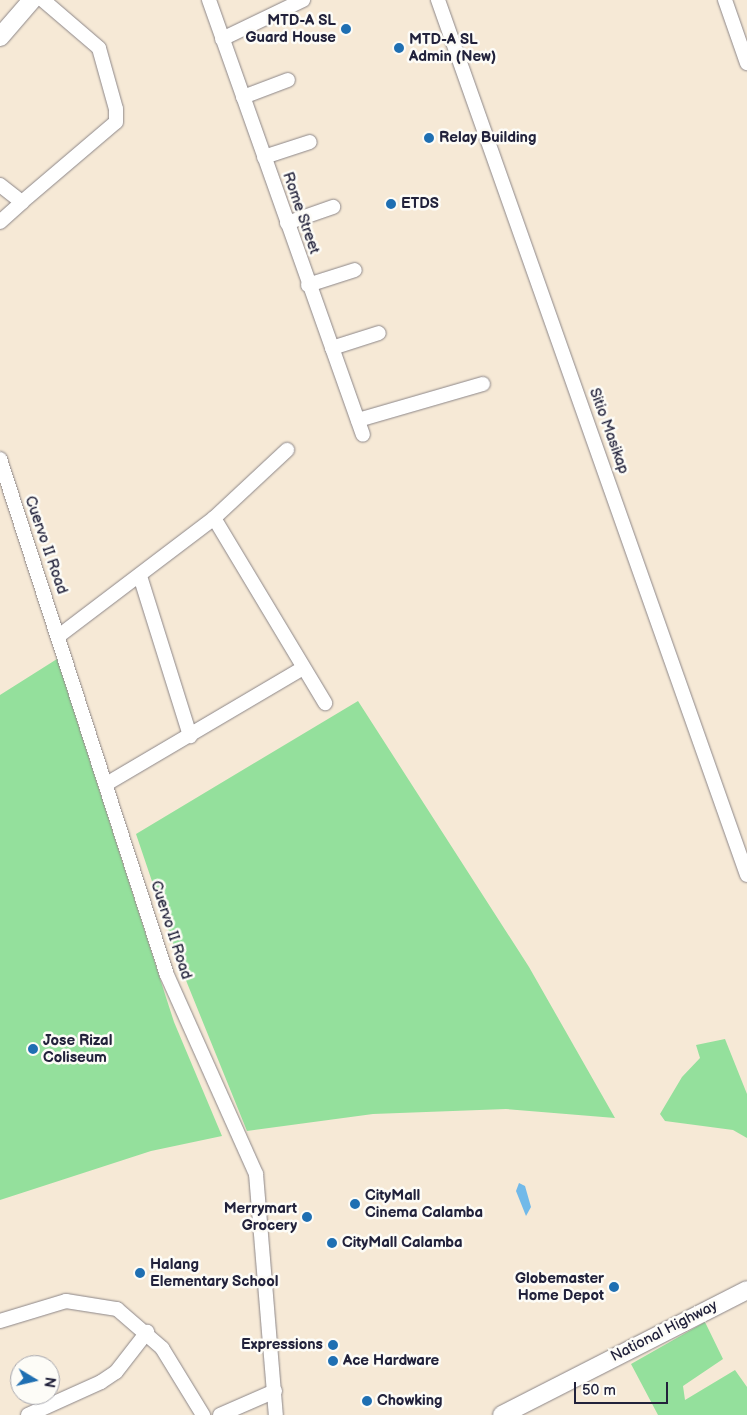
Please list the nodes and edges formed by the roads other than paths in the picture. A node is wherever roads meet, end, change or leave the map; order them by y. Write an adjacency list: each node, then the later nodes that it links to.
1 (32, 0): 7 (main road)
2 (43, 0): 15 (street)
3 (209, 0): 8 (street, Rome Street)
4 (303, 0): 8 (street)
5 (438, 0): 36 (street, Sitio Masikap)
6 (725, 0): 9 (street)
7 (0, 37)
8 (222, 39): 11 (street, Rome Street)
9 (747, 63)
10 (288, 80): 11 (street)
11 (243, 97): 13 (street, Rome Street)
12 (310, 142): 13 (street)
13 (264, 157): 18 (street, Rome Street)
14 (0, 185): 15 (street)
15 (22, 202): 17 (street)
16 (333, 208): 18 (street)
17 (0, 222)
18 (287, 223): 20 (street, Rome Street)
19 (355, 270): 20 (street)
20 (308, 285): 22 (street, Rome Street)
21 (378, 333): 22 (street)
22 (332, 348): 24 (street, Rome Street)
23 (482, 384): 24 (street)
24 (358, 420): 25 (street, Rome Street)
25 (363, 435)
26 (287, 450): 29 (street)
27 (0, 458): 28 (street, Cuervo II Road)
28 (2, 476): 31 (street, Cuervo II Road)
29 (214, 518): 30 (street); 32 (street)
30 (140, 576): 31 (street); 34 (street)
31 (60, 634): 35 (street, Cuervo II Road)
32 (303, 668): 33 (street); 34 (street)
33 (325, 703)
34 (190, 736): 35 (street)
35 (108, 783): 40 (street, Cuervo II Road)
36 (747, 875)
37 (747, 1290): 45 (main road, National Highway)
38 (0, 1321): 39 (street)
39 (147, 1332): 41 (street); 42 (street)
40 (275, 1391): 43 (street); 44 (street, Cuervo II Road)
41 (28, 1415)
42 (204, 1415)
43 (220, 1415)
44 (276, 1415)
45 (502, 1415)

